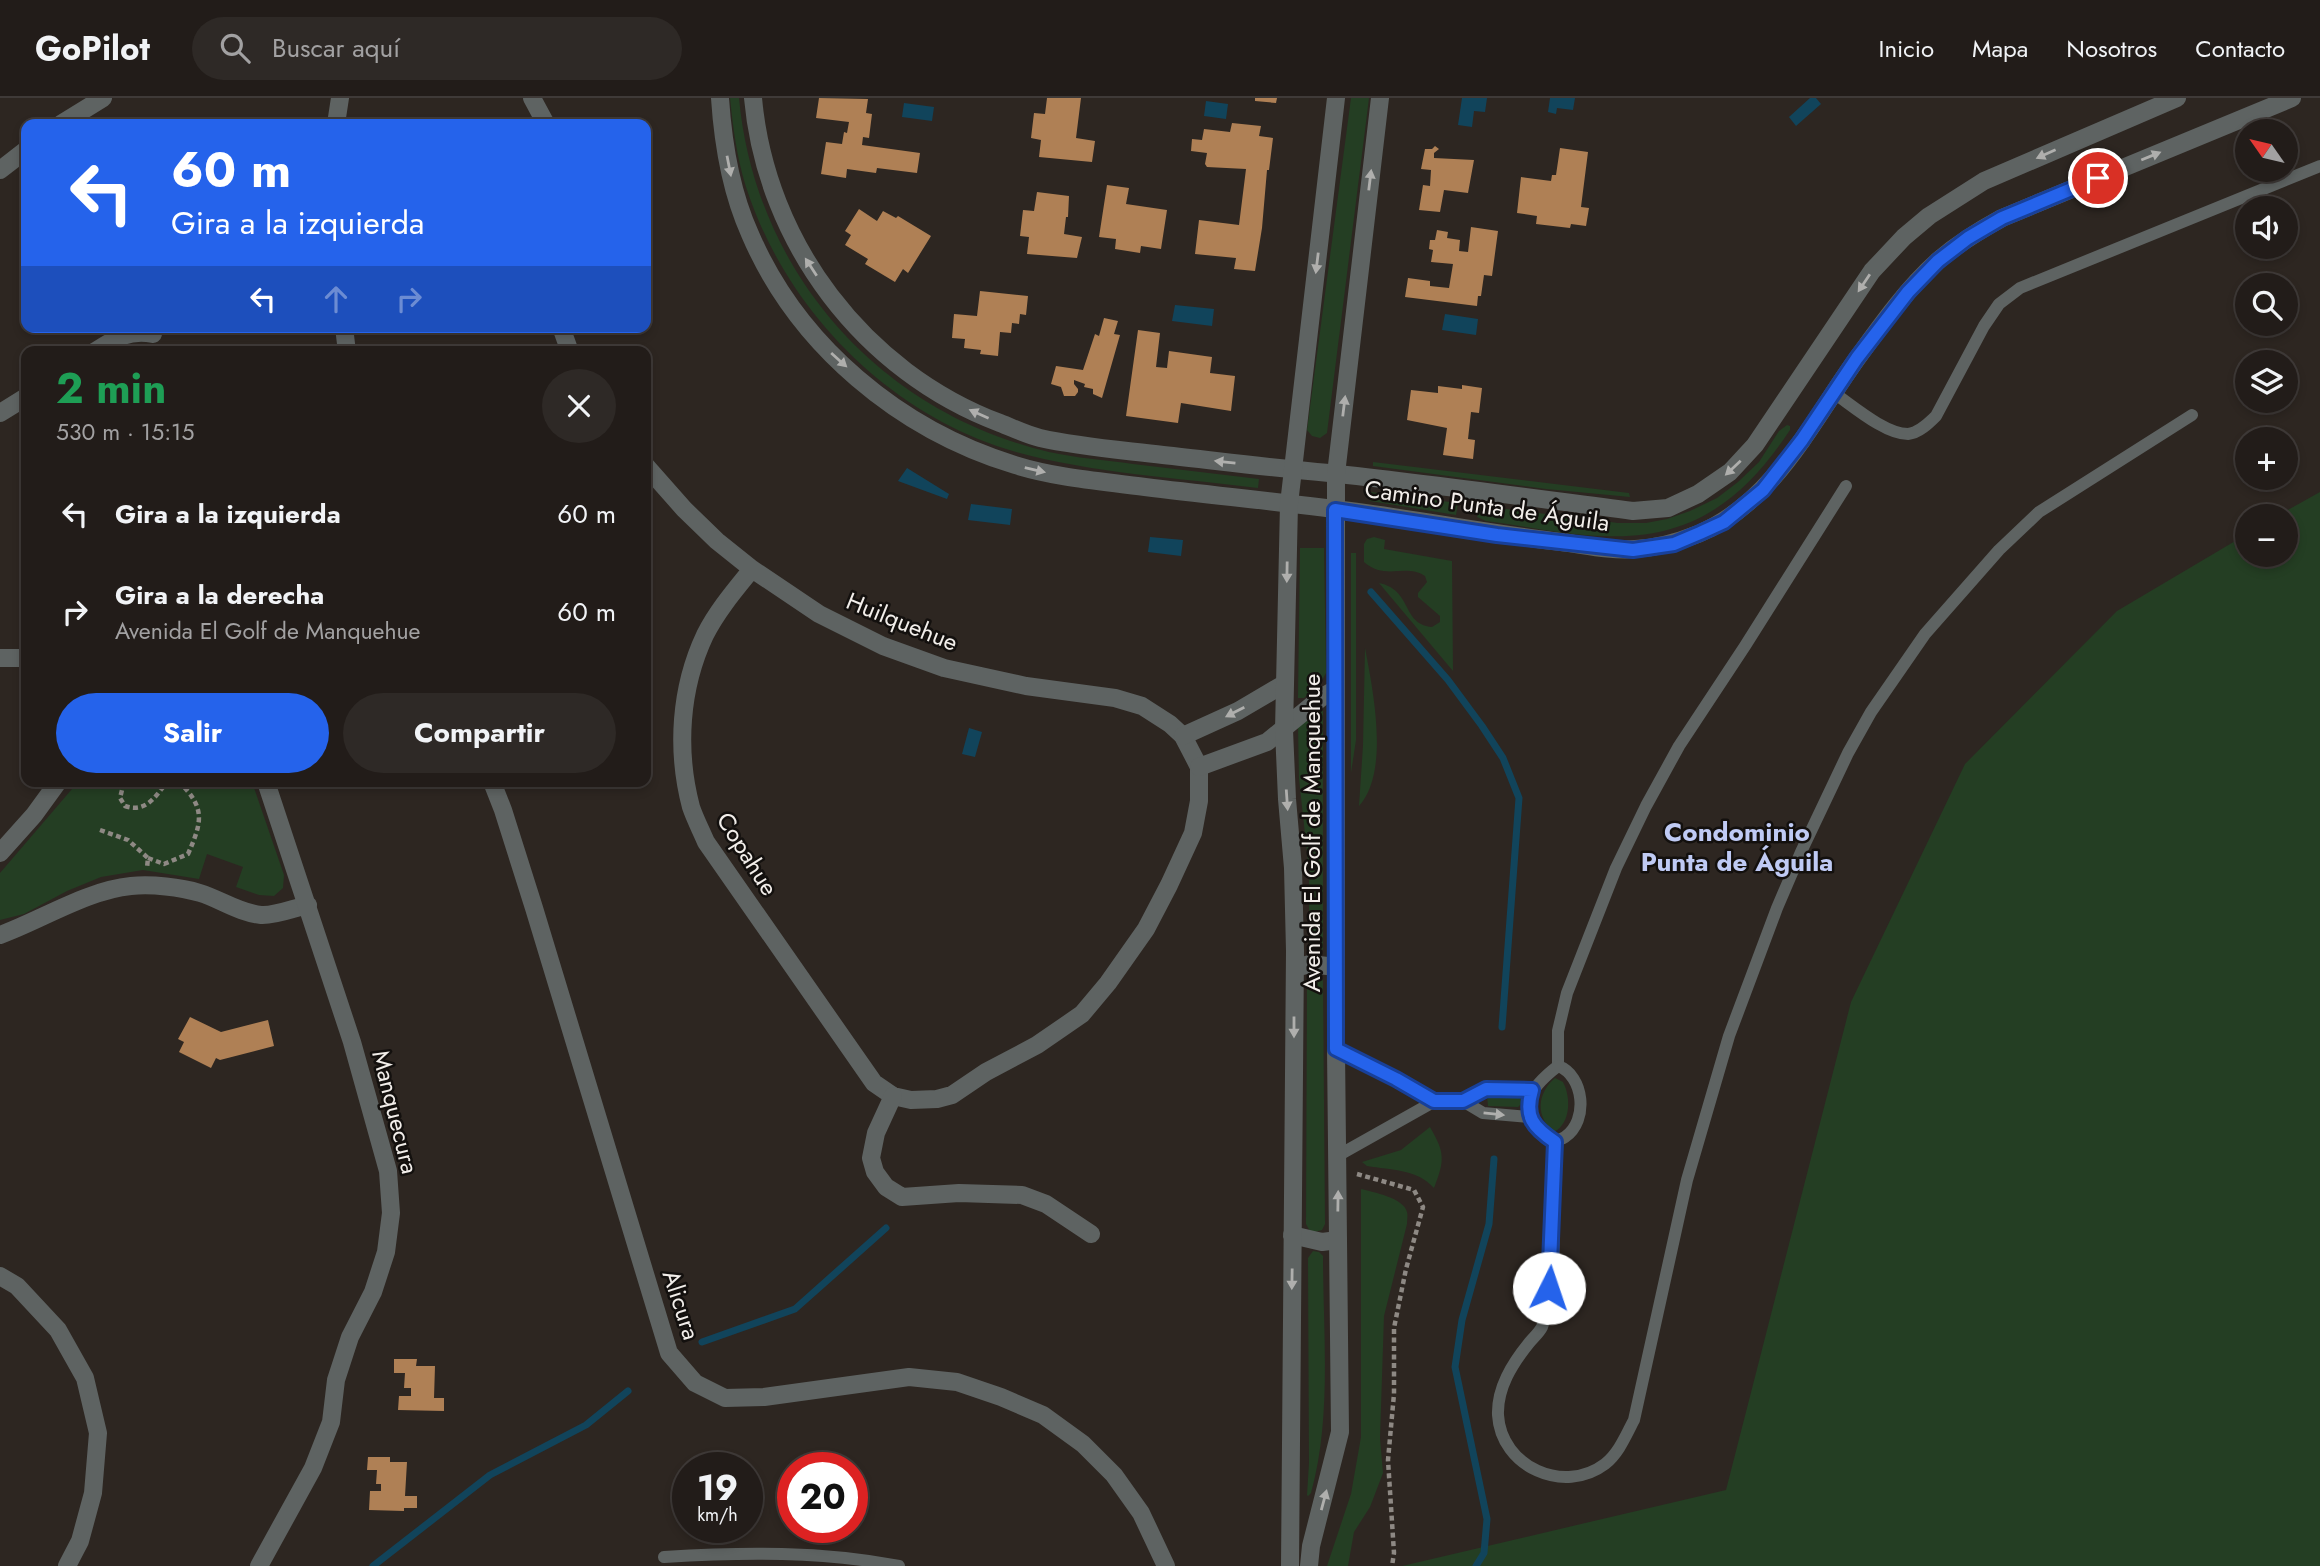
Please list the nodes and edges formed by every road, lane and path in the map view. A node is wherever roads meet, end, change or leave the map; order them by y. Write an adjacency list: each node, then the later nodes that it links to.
1 (103, 98): 10 (street)
2 (340, 98): 11 (street)
3 (532, 98): 12 (street)
4 (720, 98): 28 (street, Camino Punta de Águila, one-way to 28)
5 (753, 98): 24 (street, Camino Punta de Águila, one-way to 5)
6 (1336, 98): 24 (street, Avenida El Golf de Manquehue, one-way to 24)
7 (1380, 98): 26 (street, Avenida El Golf de Manquehue, one-way to 7)
8 (2177, 98): 26 (street, Camino Punta de Águila, one-way to 26)
9 (2292, 98): 20 (street, Camino Punta de Águila, one-way to 9)
10 (69, 119)
11 (337, 119)
12 (543, 119)
13 (21, 154): 15 (street)
14 (2320, 166): 20 (lane)
15 (0, 170)
16 (130, 333): 19 (street)
17 (144, 333): 18 (street)
18 (153, 334)
19 (104, 346)
20 (1834, 393): 29 (street, Camino Punta de Águila)
21 (21, 400): 22 (street)
22 (0, 413)
23 (2192, 415): 59 (lane)
24 (1292, 470): 26 (street, Camino Punta de Águila); 28 (street, Avenida El Golf de Manquehue)
25 (651, 472): 30 (street, Huilquehue)
26 (1336, 474): 29 (street, Avenida El Golf de Manquehue)
27 (1846, 486): 53 (lane)
28 (1289, 504): 29 (street, Camino Punta de Águila); 33 (street, Avenida El Golf de Manquehue, one-way to 33)
29 (1335, 510): 34 (street, Avenida El Golf de Manquehue)
30 (752, 569): 36 (street, Huilquehue); 55 (street, Copahue)
31 (0, 658): 32 (street)
32 (21, 658)
33 (1284, 684): 35 (street, Avenida El Golf de Manquehue); 36 (street, one-way to 36)
34 (1336, 688): 35 (street); 50 (street, Avenida El Golf de Manquehue)
35 (1284, 730): 37 (street); 51 (street, Avenida El Golf de Manquehue, one-way to 51)
36 (1183, 737): 37 (street, Huilquehue)
37 (1199, 767): 55 (street)
38 (54, 787): 45 (street)
39 (123, 787): 40 (path)
40 (163, 787)
41 (184, 787): 46 (path)
42 (268, 787): 48 (street, Manquecura)
43 (494, 787): 70 (street, Alicura)
44 (100, 830): 46 (path)
45 (0, 853)
46 (148, 858): 47 (path)
47 (146, 886): 48 (street); 49 (street)
48 (308, 905): 68 (street, Manquecura)
49 (0, 935)
50 (1336, 967): 51 (street); 52 (street, Avenida El Golf de Manquehue)
51 (1295, 968): 63 (street, Avenida El Golf de Manquehue, one-way to 63)
52 (1336, 1049): 56 (lane); 60 (street, Avenida El Golf de Manquehue)
53 (1558, 1066): 54 (lane); 59 (lane)
54 (1532, 1090): 57 (lane); 58 (lane)
55 (893, 1096): 62 (street)
56 (1434, 1101): 57 (lane); 60 (lane)
57 (1463, 1101): 58 (lane, one-way to 58)
58 (1529, 1116): 59 (lane)
59 (1555, 1142)
60 (1339, 1156): 64 (street, Avenida El Golf de Manquehue, one-way to 60)
61 (1357, 1174): 73 (path)
62 (1091, 1234)
63 (1292, 1235): 64 (street); 71 (street, Avenida El Golf de Manquehue, one-way to 71)
64 (1338, 1240): 72 (street, Avenida El Golf de Manquehue, one-way to 64)
65 (0, 1276): 67 (street)
66 (664, 1557): 69 (lane)
67 (67, 1566)
68 (259, 1566)
69 (899, 1566)
70 (1166, 1566)
71 (1290, 1566)
72 (1309, 1566)
73 (1392, 1566)

